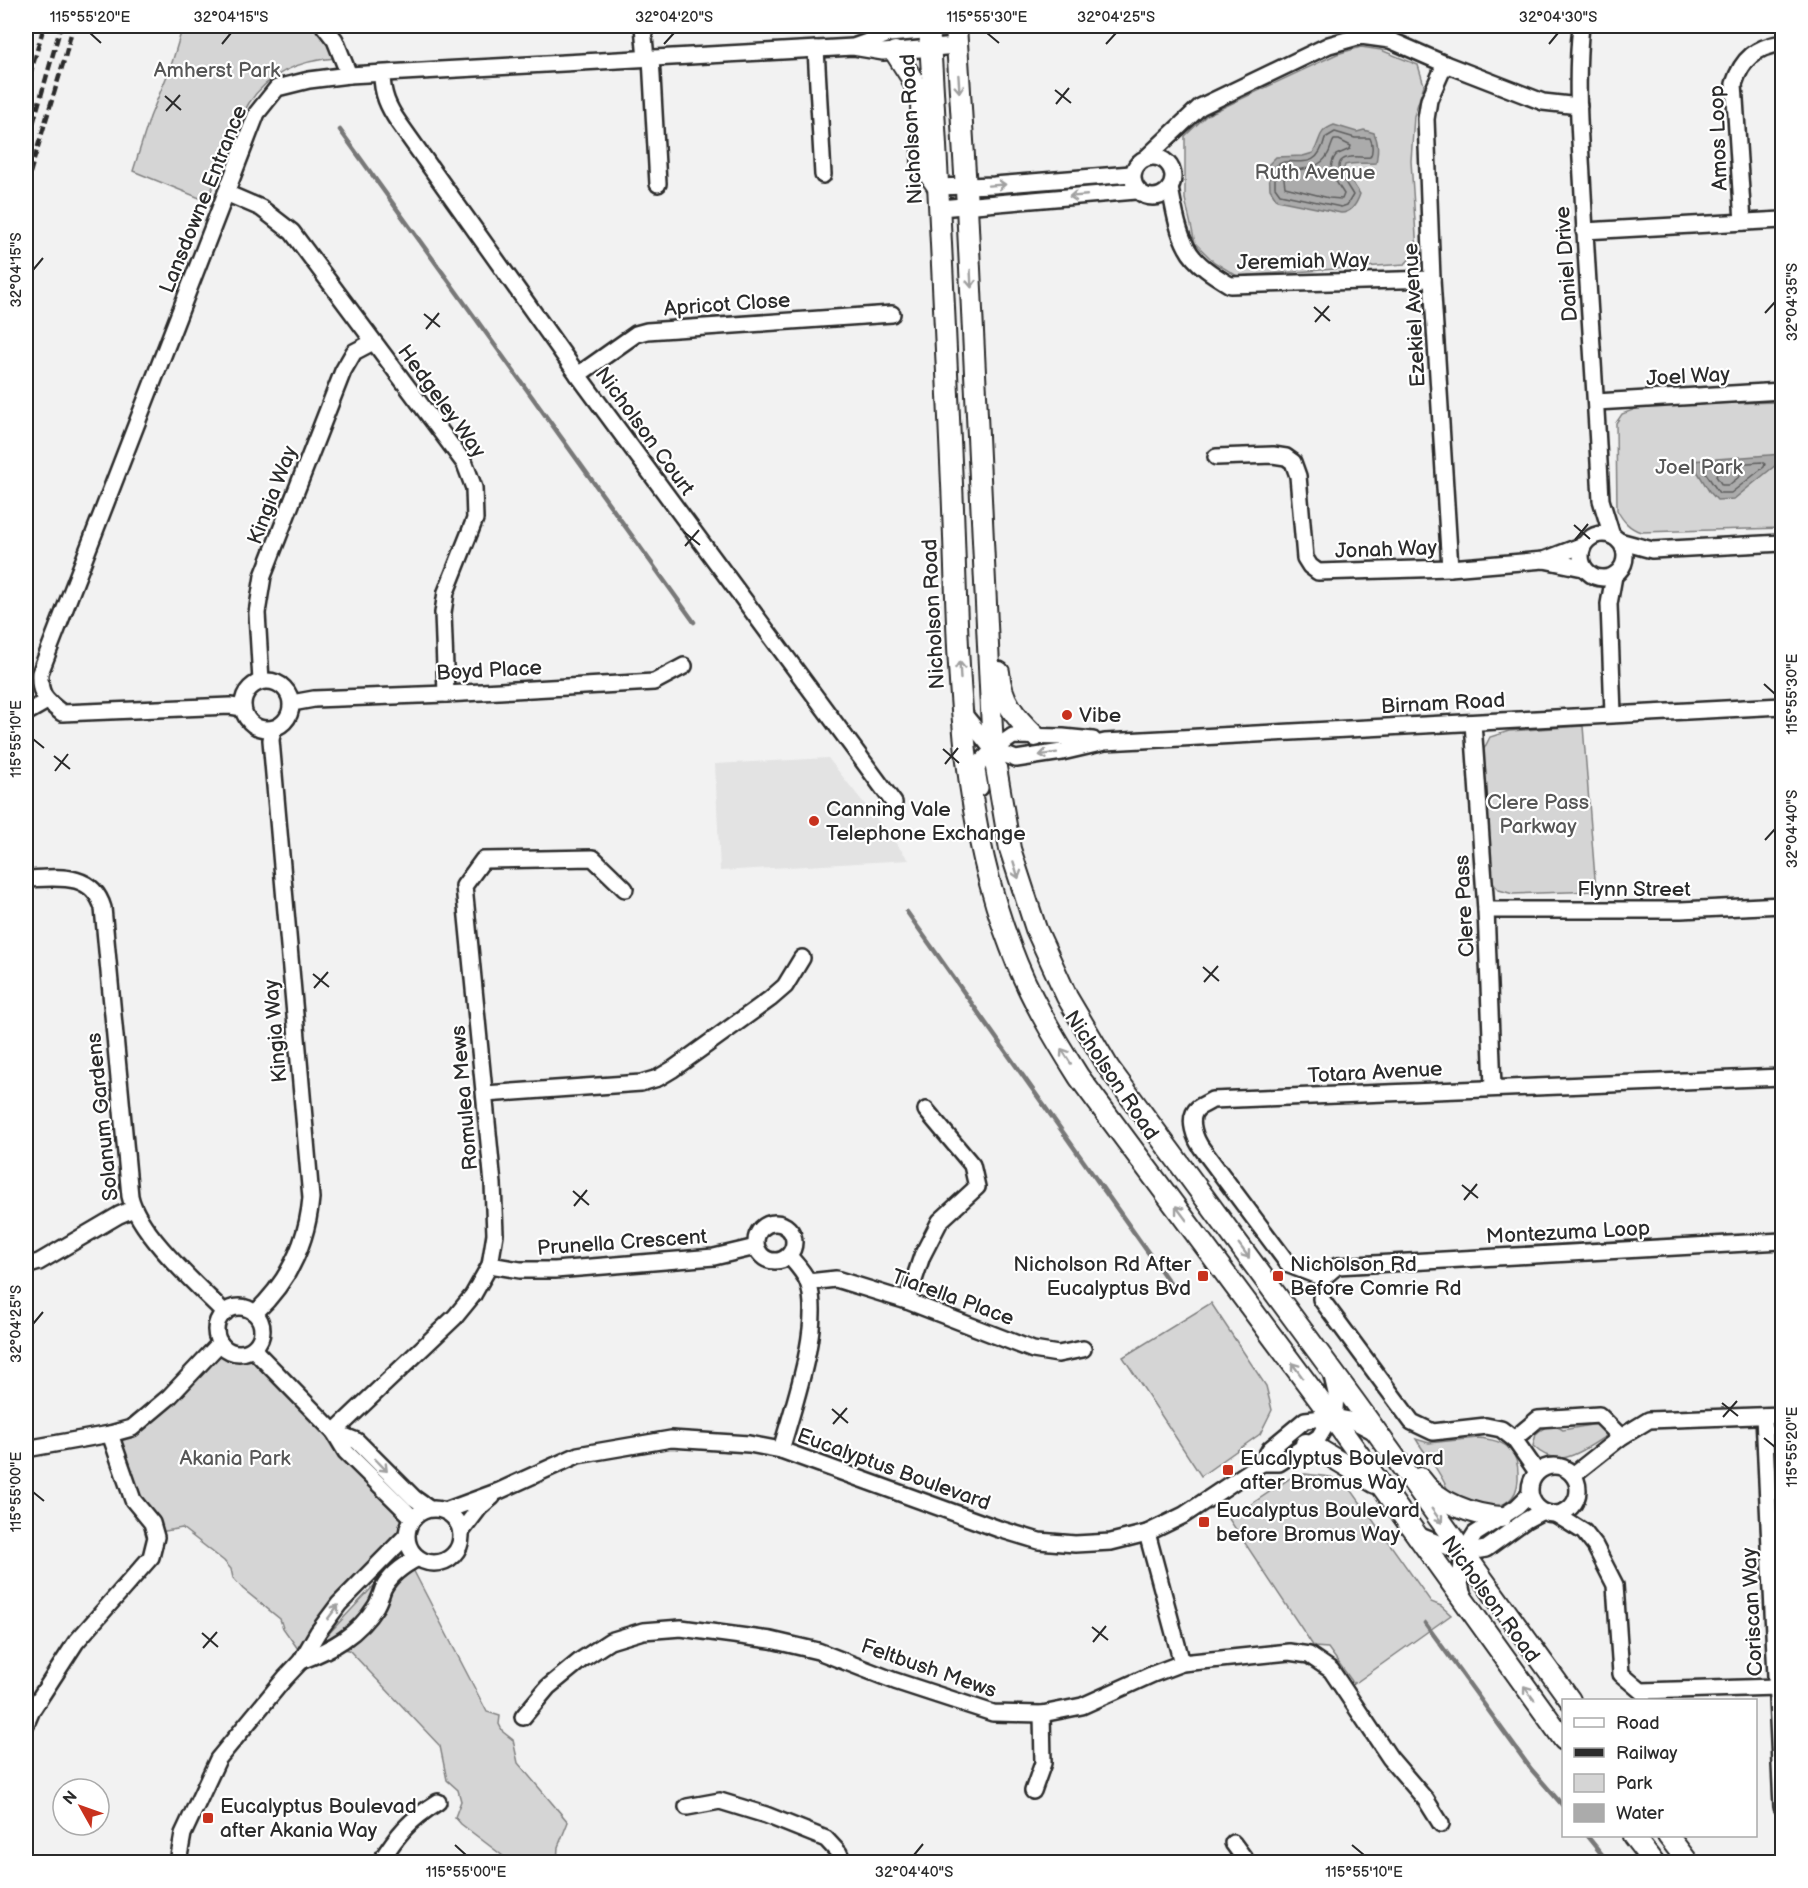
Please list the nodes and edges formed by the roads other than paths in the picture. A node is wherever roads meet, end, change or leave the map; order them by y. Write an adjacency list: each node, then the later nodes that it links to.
1 (324, 26): 13 (street)
2 (643, 26): 10 (street)
3 (1581, 26): 14 (street, Daniel Drive)
4 (956, 33): 5 (street, Lansdowne Entrance); 25 (main road, Nicholson Road, one-way to 25)
5 (929, 34): 7 (street, Lansdowne Entrance); 9 (street, Lansdowne Entrance); 21 (main road, Nicholson Road)
6 (1782, 43): 30 (street, Amos Loop)
7 (853, 47): 8 (street, Lansdowne Entrance); 9 (street, Lansdowne Entrance)
8 (816, 49): 10 (street, Lansdowne Entrance); 19 (street)
9 (895, 52): 21 (main road)
10 (648, 58): 12 (street, Lansdowne Entrance); 20 (street)
11 (1445, 64): 14 (street); 15 (street); 32 (street, Ezekiel Avenue)
12 (382, 74): 13 (street, Lansdowne Entrance); 35 (street, Nicholson Court)
13 (349, 75): 24 (street, Lansdowne Entrance)
14 (1578, 106): 31 (street, Daniel Drive)
15 (1175, 130): 16 (street); 17 (street)
16 (1147, 158): 17 (street); 18 (street)
17 (1168, 162): 22 (street)
18 (1131, 174): 23 (street); 25 (street, one-way to 18)
19 (823, 175)
20 (658, 184)
21 (938, 187): 25 (street); 27 (main road, Nicholson Road)
22 (1170, 188): 26 (street); 28 (street, Jeremiah Way)
23 (1136, 191): 25 (street, one-way to 25); 26 (street)
24 (226, 193): 34 (street, Hedgeley Way); 55 (street, Lansdowne Entrance)
25 (966, 196): 27 (street); 38 (main road, Nicholson Road, one-way to 38)
26 (1155, 197): 28 (street, Jeremiah Way)
27 (940, 208): 59 (main road, Nicholson Road, one-way to 27)
28 (1175, 216): 32 (street, Jeremiah Way)
29 (1782, 220): 30 (street)
30 (1743, 222): 31 (street)
31 (1584, 231): 37 (street, Daniel Drive)
32 (1432, 279): 47 (street, Ezekiel Avenue)
33 (892, 314): 35 (street, Apricot Close)
34 (373, 342): 53 (street, Kingia Way); 54 (street, Hedgeley Way)
35 (578, 375): 67 (street, Nicholson Court)
36 (1782, 391): 37 (street, Joel Way)
37 (1596, 402): 40 (street, Daniel Drive)
38 (980, 455): 64 (main road); 66 (main road, Nicholson Road)
39 (1216, 457): 47 (street, Jonah Way)
40 (1601, 500): 41 (street, Daniel Drive); 42 (street, Daniel Drive)
41 (1616, 538): 42 (street); 44 (street); 46 (street, Daniel Drive)
42 (1586, 542): 45 (street, Jonah Way); 48 (street, Daniel Drive)
43 (1782, 543): 44 (street)
44 (1652, 550): 46 (street)
45 (1544, 560): 47 (street, Jonah Way); 48 (street, Jonah Way)
46 (1624, 564): 49 (street)
47 (1450, 568)
48 (1583, 568): 50 (street)
49 (1614, 576): 50 (street); 51 (street)
50 (1597, 579): 51 (street)
51 (1609, 604): 61 (street)
52 (684, 666): 54 (street, Boyd Place)
53 (261, 681): 56 (street); 58 (street)
54 (446, 694): 56 (street, Boyd Place)
55 (47, 701): 58 (street); 60 (street)
56 (292, 703): 63 (street)
57 (1782, 706): 61 (street, Birnam Road)
58 (243, 708): 63 (street)
59 (962, 712): 66 (street); 71 (main road, Nicholson Road)
60 (26, 713)
61 (1613, 714): 62 (street, Birnam Road)
62 (1473, 723): 65 (street, Birnam Road); 72 (street, Clere Pass)
63 (273, 729): 88 (street, Kingia Way)
64 (1035, 736): 65 (street, Birnam Road); 66 (street, Birnam Road)
65 (1105, 742): 66 (street, Birnam Road, one-way to 66)
66 (993, 750): 71 (street, Birnam Road); 92 (main road, Nicholson Road, one-way to 92)
67 (894, 803)
68 (26, 879): 78 (street, Solanum Gardens)
69 (625, 889): 76 (street, Romulea Mews)
70 (1782, 905): 72 (street, Flynn Street)
71 (998, 910): 95 (main road, Nicholson Road, one-way to 71)
72 (1486, 910): 75 (street, Clere Pass)
73 (802, 958): 76 (street)
74 (1782, 1077): 75 (street, Totara Avenue)
75 (1493, 1088): 84 (street, Totara Avenue)
76 (485, 1094): 82 (street, Romulea Mews)
77 (926, 1110): 86 (street)
78 (133, 1209): 83 (street); 87 (street, Solanum Gardens)
79 (1782, 1241): 84 (street, Montezuma Loop)
80 (756, 1247): 81 (street); 81 (street); 82 (street, Prunella Crescent)
81 (789, 1256): 85 (street)
82 (490, 1265): 96 (street, Romulea Mews)
83 (26, 1266)
84 (1323, 1278): 100 (street)
85 (808, 1282): 86 (street, Tiarella Place); 103 (street)
86 (907, 1301): 91 (street, Tiarella Place)
87 (225, 1313): 88 (street); 89 (street)
88 (255, 1313): 90 (street)
89 (220, 1343): 90 (street); 97 (street)
90 (253, 1349): 96 (street)
91 (1083, 1349)
92 (1329, 1366): 95 (street); 99 (main road, Nicholson Road)
93 (1782, 1414): 94 (street)
94 (1764, 1416): 98 (street); 127 (street, Coriscan Way)
95 (1332, 1417): 99 (street, Eucalyptus Boulevard); 101 (street, Eucalyptus Boulevard); 104 (street, Eucalyptus Boulevard); 107 (main road, Nicholson Road)
96 (334, 1432): 111 (street, one-way to 111); 116 (street)
97 (110, 1434): 102 (street); 131 (street)
98 (1621, 1437): 100 (street); 106 (street)
99 (1381, 1438): 115 (main road); 122 (main road, Nicholson Road, one-way to 122)
100 (1514, 1439): 105 (street)
101 (1306, 1444): 104 (street, Eucalyptus Boulevard); 107 (main road)
102 (26, 1449)
103 (781, 1450): 108 (street, Eucalyptus Boulevard); 119 (street, Eucalyptus Boulevard)
104 (1262, 1463): 119 (street, Eucalyptus Boulevard)
105 (1537, 1472): 106 (street); 109 (street)
106 (1573, 1475): 110 (street)
107 (1380, 1486): 120 (main road, Nicholson Road)
108 (499, 1491): 112 (street, Eucalyptus Boulevard); 117 (street, Eucalyptus Boulevard)
109 (1529, 1495): 113 (street); 115 (street)
110 (1575, 1503): 114 (street); 118 (street)
111 (428, 1508): 112 (street); 116 (street)
112 (445, 1511): 117 (street)
113 (1541, 1512): 114 (street); 122 (street)
114 (1557, 1515): 118 (street)
115 (1501, 1517): 122 (street)
116 (412, 1518): 121 (street)
117 (460, 1532): 123 (street, Eucalyptus Boulevard)
118 (1584, 1532): 127 (street)
119 (1147, 1533): 126 (street)
120 (1413, 1533): 122 (street); 124 (main road, Nicholson Road)
121 (406, 1536): 123 (street); 125 (street, one-way to 121)
122 (1463, 1553): 124 (street); 128 (main road, Nicholson Road)
123 (418, 1558): 125 (street)
124 (1464, 1603): 132 (main road, Nicholson Road, one-way to 124)
125 (301, 1661): 141 (street)
126 (1182, 1663): 129 (street, Feltbush Mews); 137 (street, Feltbush Mews)
127 (1777, 1687): 136 (street, Coriscan Way)
128 (1569, 1699)
129 (1042, 1714): 130 (street, Feltbush Mews); 133 (street)
130 (523, 1717)
131 (26, 1724)
132 (1562, 1739)
133 (1033, 1791)
134 (438, 1802): 142 (street)
135 (687, 1807): 143 (street)
136 (1782, 1807)
137 (1441, 1824)
138 (1634, 1837): 145 (main road)
139 (1669, 1837): 146 (main road)
140 (1233, 1843): 144 (street)
141 (178, 1863)
142 (380, 1863)
143 (843, 1863)
144 (1247, 1863)
145 (1653, 1863)
146 (1688, 1863)

